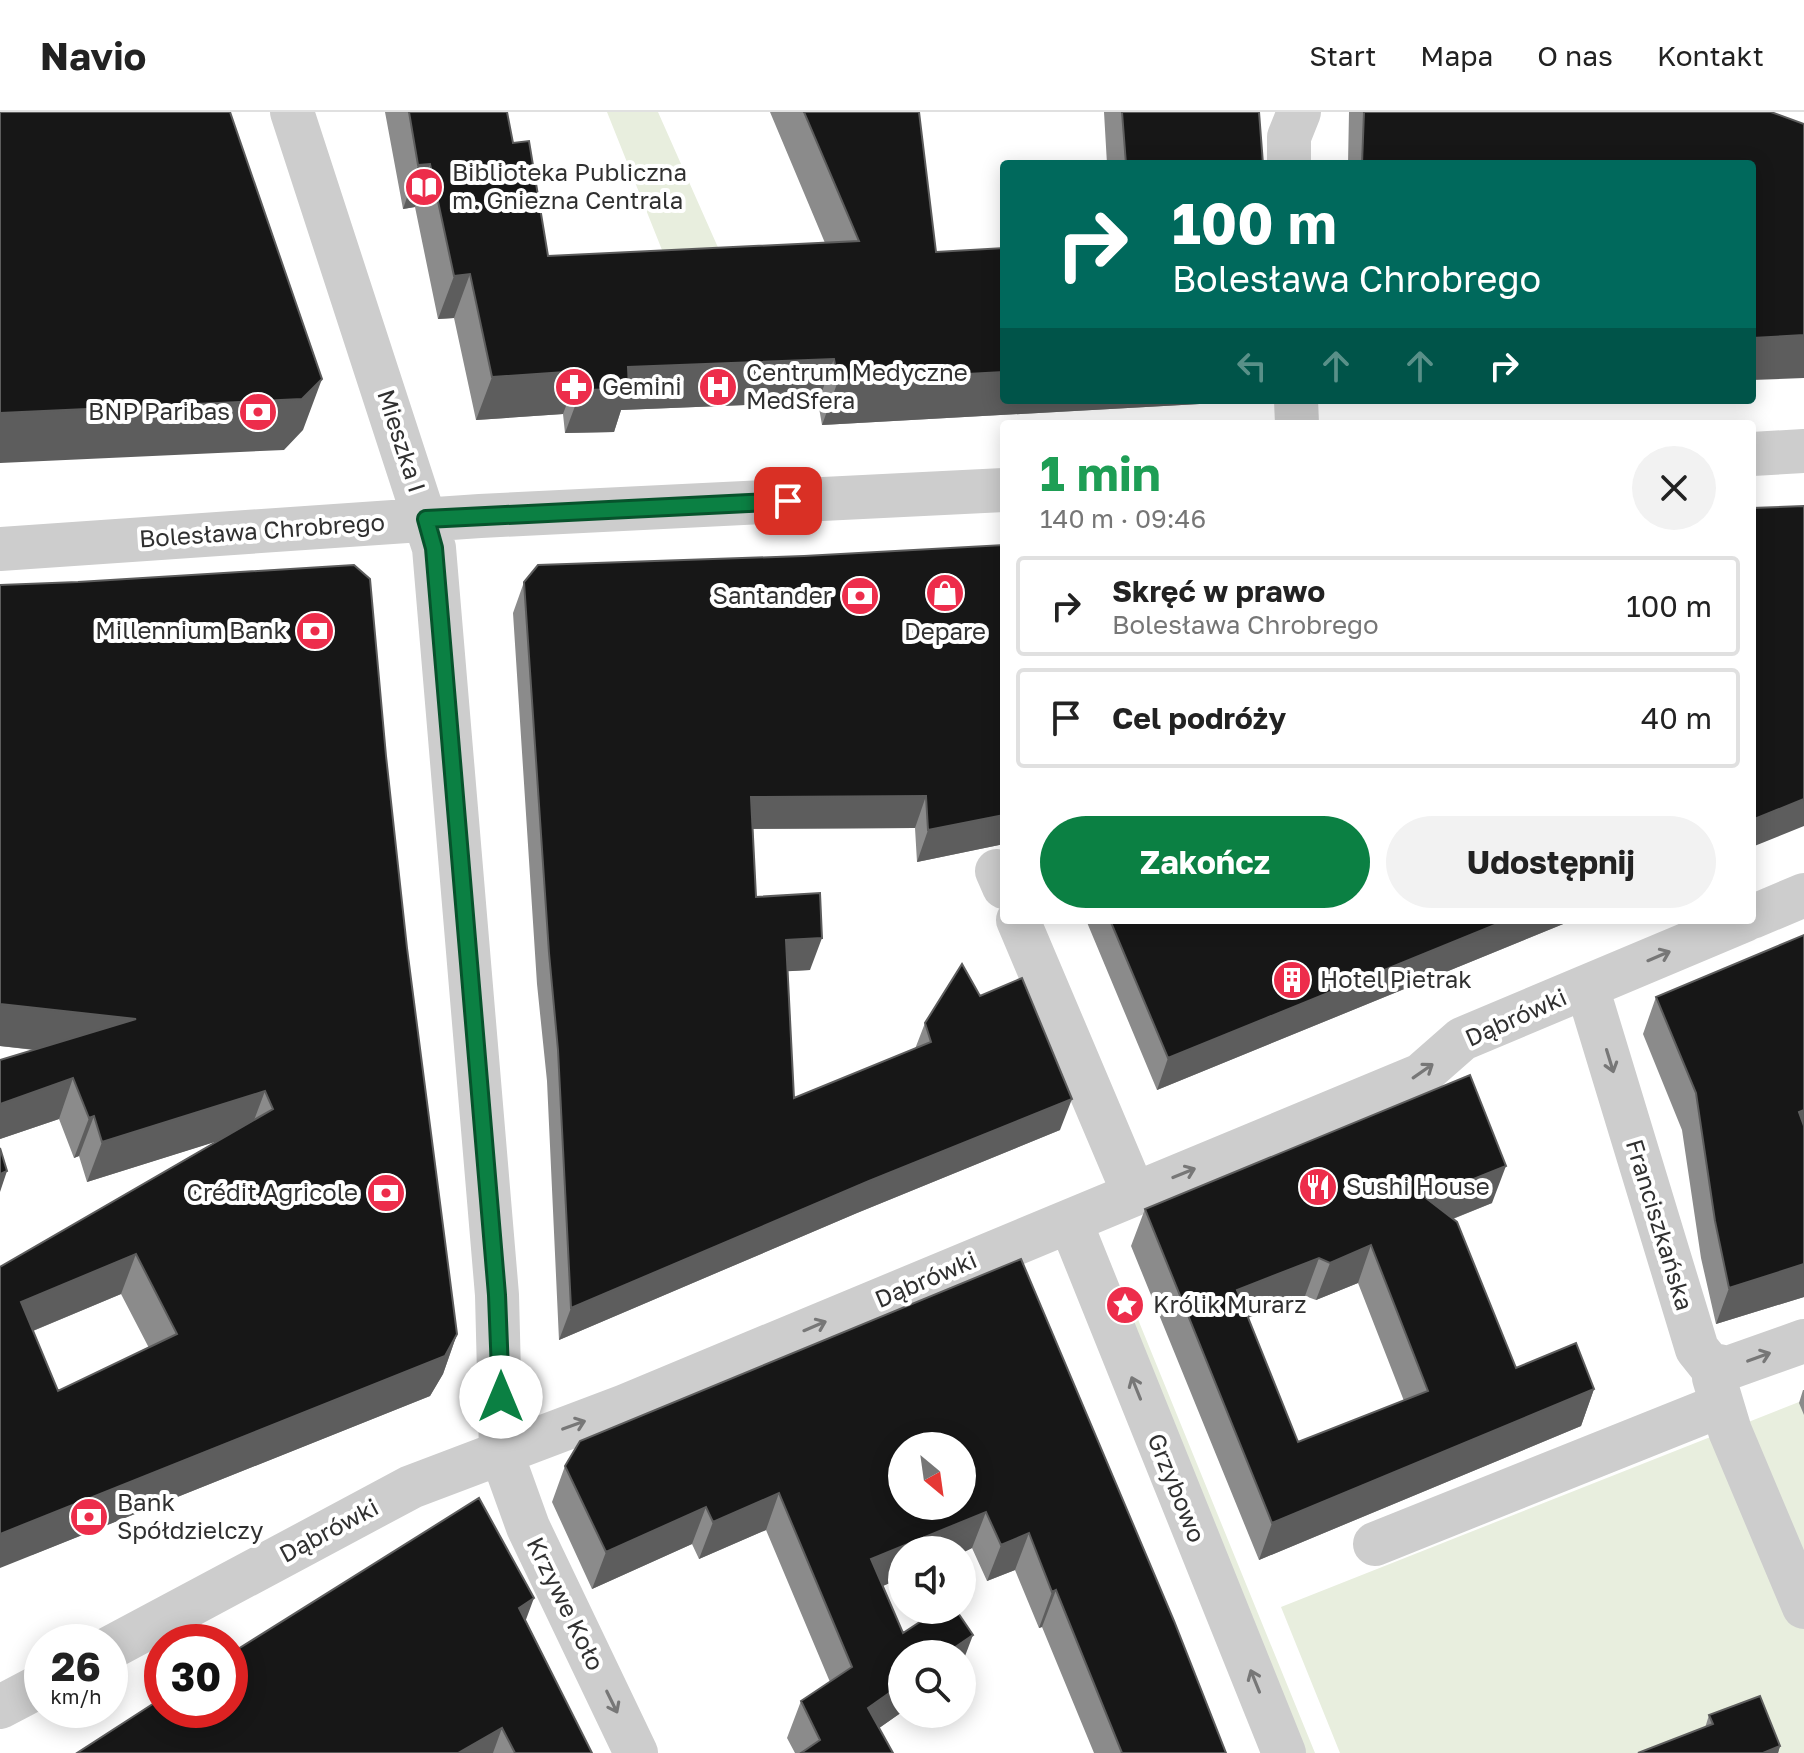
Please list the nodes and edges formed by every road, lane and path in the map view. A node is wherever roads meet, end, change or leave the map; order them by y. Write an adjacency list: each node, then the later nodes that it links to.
1 (292, 112): 7 (street, Mieszka I)
2 (1299, 112): 3 (street)
3 (1289, 160)
4 (1804, 451): 5 (street)
5 (1756, 454)
6 (1000, 490): 7 (street, Bolesława Chrobrego)
7 (426, 519): 8 (street, Bolesława Chrobrego); 19 (street, Mieszka I)
8 (0, 549)
9 (1804, 895): 10 (street)
10 (1756, 915)
11 (1020, 924): 14 (street)
12 (1736, 924): 13 (street, Dąbrówki, one-way to 12)
13 (1587, 987): 14 (street, Dąbrówki, one-way to 13); 17 (street, Franciszkańska, one-way to 17)
14 (1134, 1194): 15 (street, Dąbrówki)
15 (1070, 1221): 19 (street, Dąbrówki, one-way to 15); 26 (street, Grzybowo, one-way to 15)
16 (1804, 1341): 17 (street, one-way to 16)
17 (1709, 1364): 18 (street, Franciszkańska)
18 (1722, 1405): 20 (street); 21 (street, Franciszkańska)
19 (501, 1452): 22 (street, Dąbrówki); 25 (street, Krzywe Koło, one-way to 25)
20 (1375, 1544)
21 (1804, 1607)
22 (128, 1638)
23 (24, 1694): 24 (street)
24 (0, 1707)
25 (636, 1753)
26 (1284, 1753)

